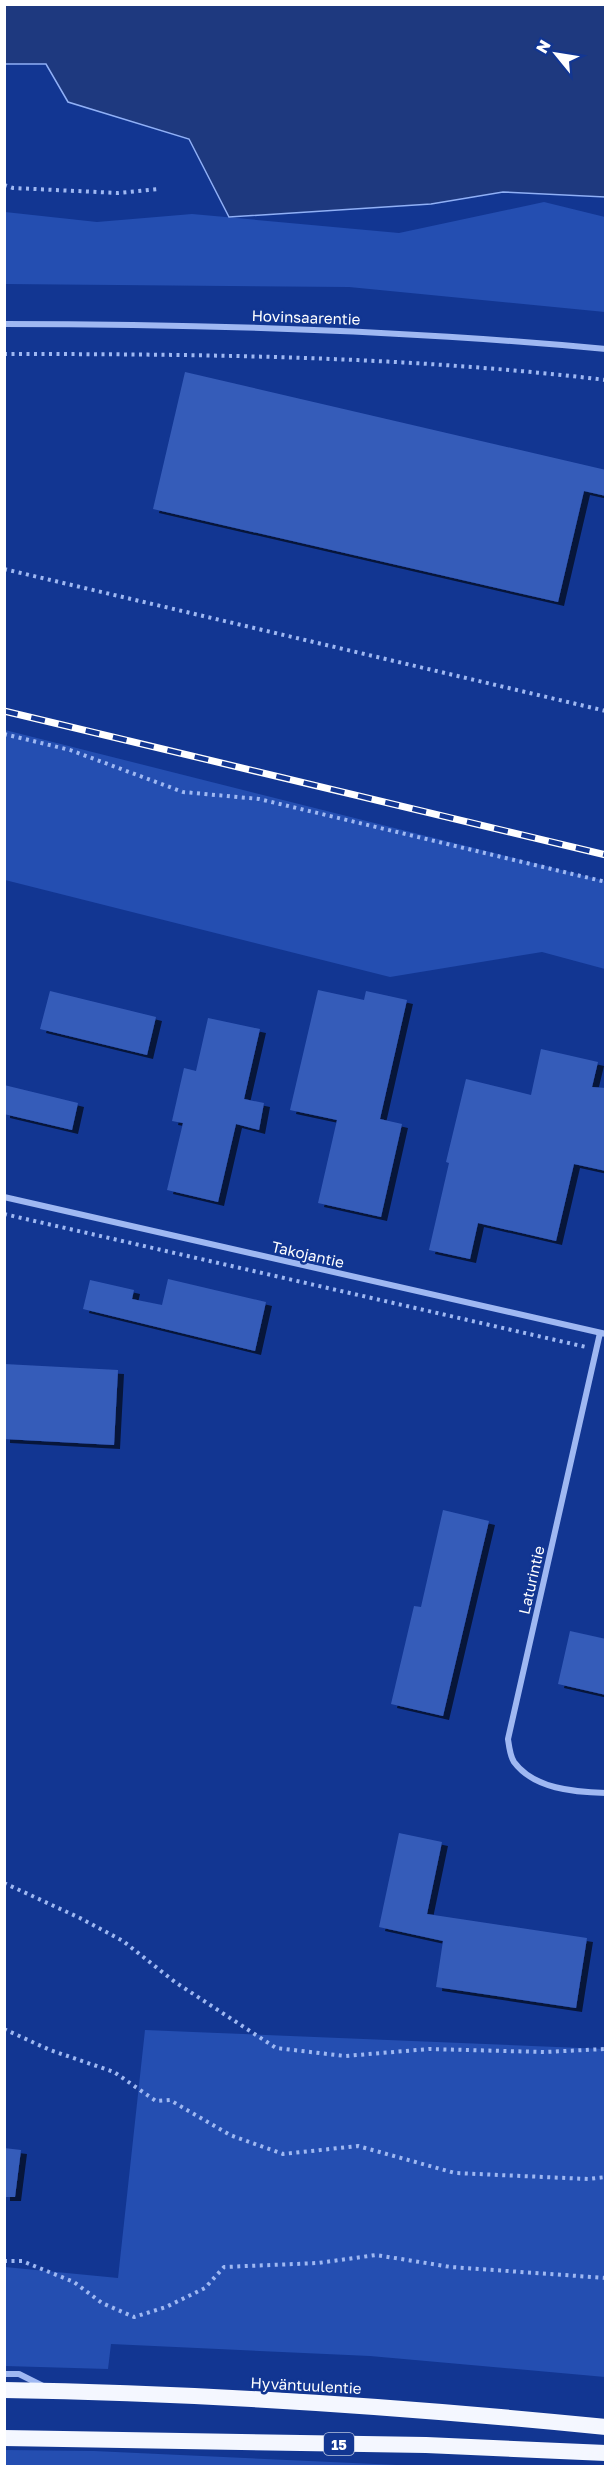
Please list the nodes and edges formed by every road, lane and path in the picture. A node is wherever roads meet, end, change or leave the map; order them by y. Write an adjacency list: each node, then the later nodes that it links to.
1 (4, 185): 2 (path)
2 (159, 189)
3 (4, 324): 4 (street, Hovinsaarentie)
4 (606, 349)
5 (4, 354): 6 (path)
6 (606, 380)
7 (4, 569): 8 (path)
8 (606, 711)
9 (4, 734): 10 (path)
10 (606, 882)
11 (4, 1197): 13 (street, Takojantie)
12 (4, 1214): 14 (path)
13 (603, 1333): 14 (street, Laturintie)
14 (597, 1350): 15 (street, Laturintie)
15 (606, 1792)
16 (4, 1884): 18 (path)
17 (4, 2029): 19 (path)
18 (606, 2049)
19 (606, 2177)
20 (4, 2261): 21 (path)
21 (606, 2278)
22 (4, 2374): 24 (street)
23 (4, 2390): 24 (highway, Hyväntuulentie)
24 (51, 2390): 25 (highway, Hyväntuulentie)
25 (606, 2427)
26 (4, 2438): 27 (highway, 15)
27 (606, 2453)

